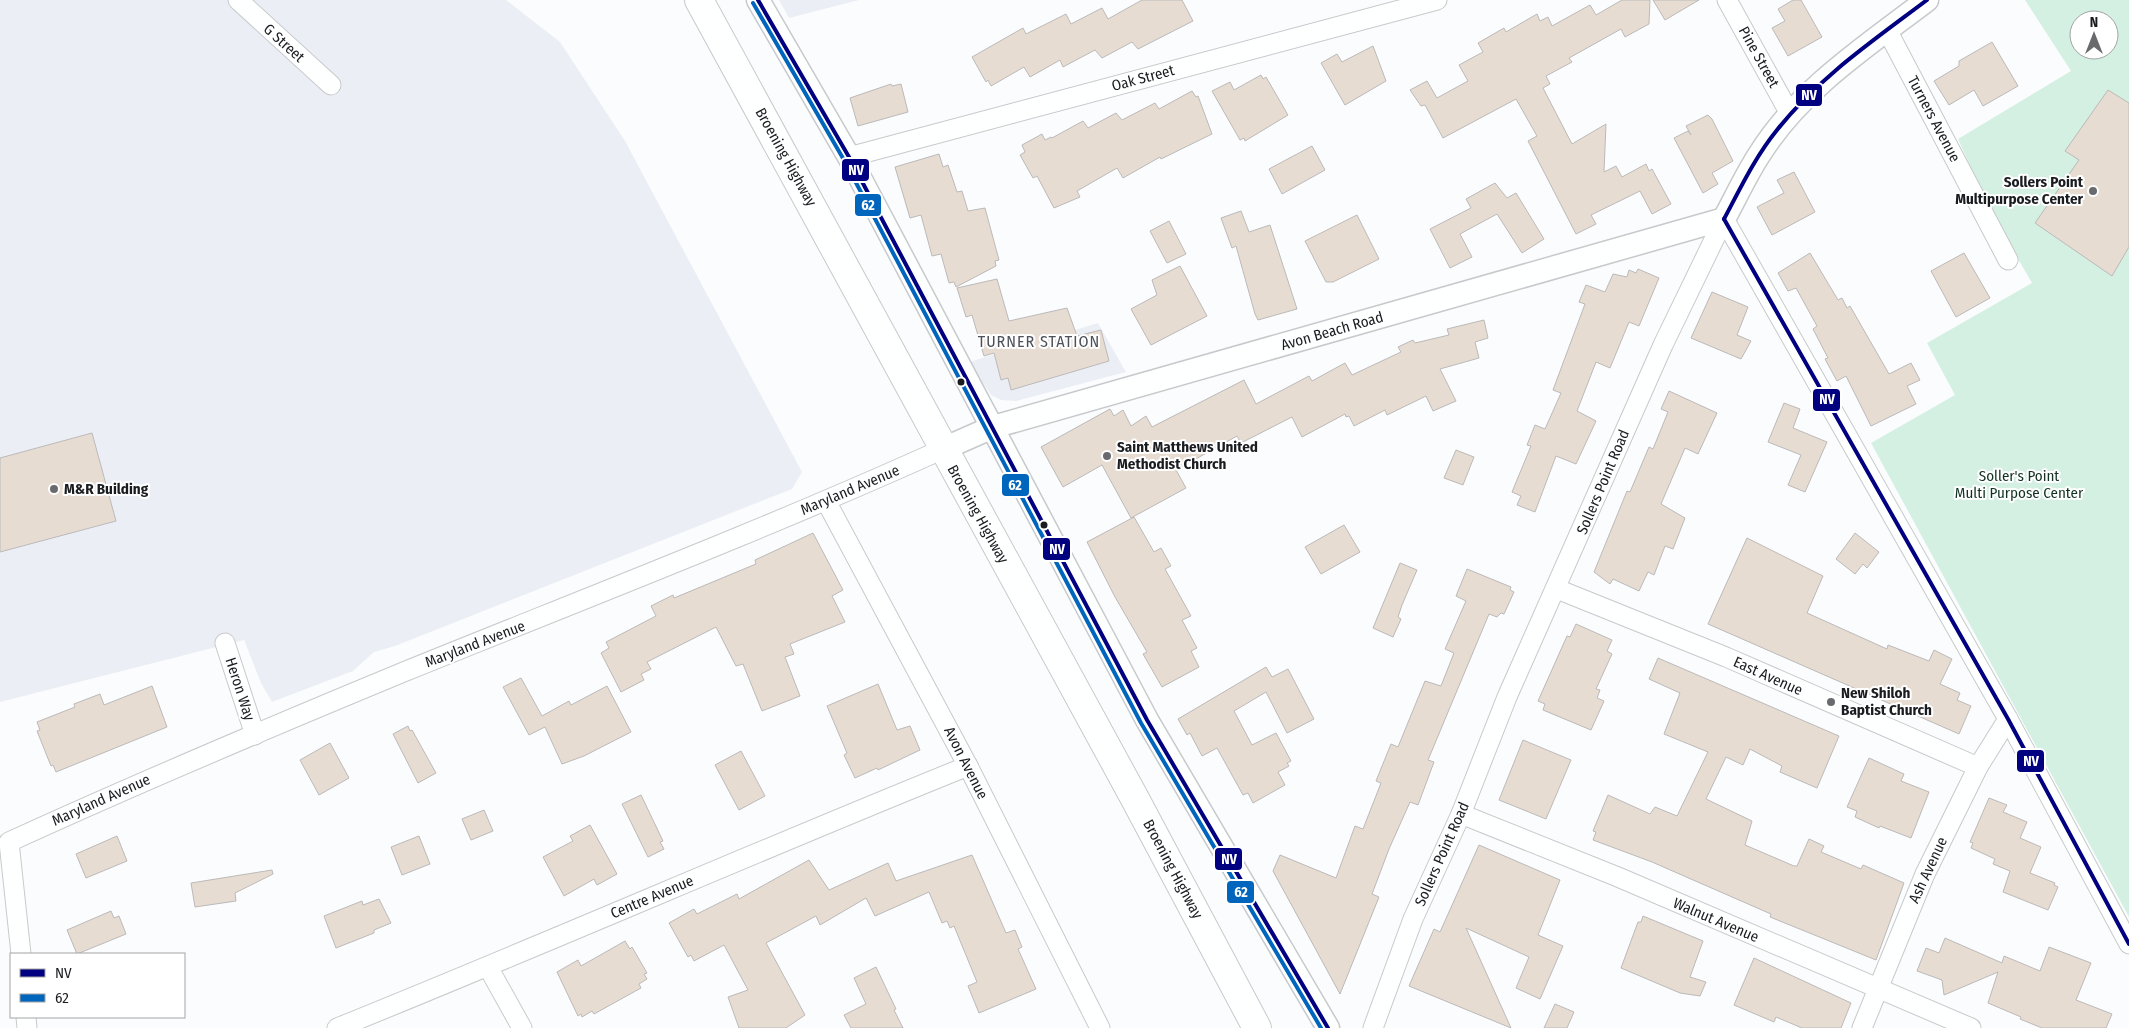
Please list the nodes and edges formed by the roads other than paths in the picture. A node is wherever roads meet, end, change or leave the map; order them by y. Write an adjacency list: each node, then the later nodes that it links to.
1 (238, 0): 8 (street, G Street)
2 (699, 0): 14 (main road, Broening Highway)
3 (758, 0): 10 (street)
4 (1437, 0): 10 (street, Oak Street)
5 (1727, 0): 9 (street, Pine Street)
6 (1928, 0): 7 (street, Sollers Point Road)
7 (1888, 30): 9 (street, Sollers Point Road); 12 (street, Turners Avenue)
8 (331, 85)
9 (1790, 114): 11 (street, Sollers Point Road)
10 (848, 156): 13 (street)
11 (1724, 219): 13 (street, Avon Beach Road); 16 (street, Sollers Point Road); 18 (street)
12 (2008, 260)
13 (993, 427): 14 (street, Avon Beach Road); 31 (street)
14 (942, 450): 15 (street, Maryland Avenue); 30 (main road, Broening Highway)
15 (826, 501): 19 (street, Maryland Avenue); 20 (street, Avon Avenue)
16 (1557, 589): 21 (street, East Avenue); 22 (street, Sollers Point Road)
17 (225, 643): 19 (street, Heron Way)
18 (2008, 719): 21 (street, Ash Avenue); 23 (street)
19 (255, 734): 24 (street, Maryland Avenue)
20 (968, 766): 25 (street, Centre Avenue); 29 (street, Avon Avenue)
21 (1978, 767): 26 (street, Ash Avenue)
22 (1461, 814): 26 (street, Walnut Avenue); 32 (street, Sollers Point Road)
23 (2129, 944)
24 (20, 953)
25 (488, 967): 27 (street, Centre Avenue); 28 (street)
26 (1878, 989): 33 (street, Ash Avenue); 34 (street, Walnut Avenue)
27 (337, 1028)
28 (522, 1028)
29 (1100, 1028)
30 (1257, 1028)
31 (1328, 1028)
32 (1373, 1028)
33 (1862, 1028)
34 (1971, 1028)

